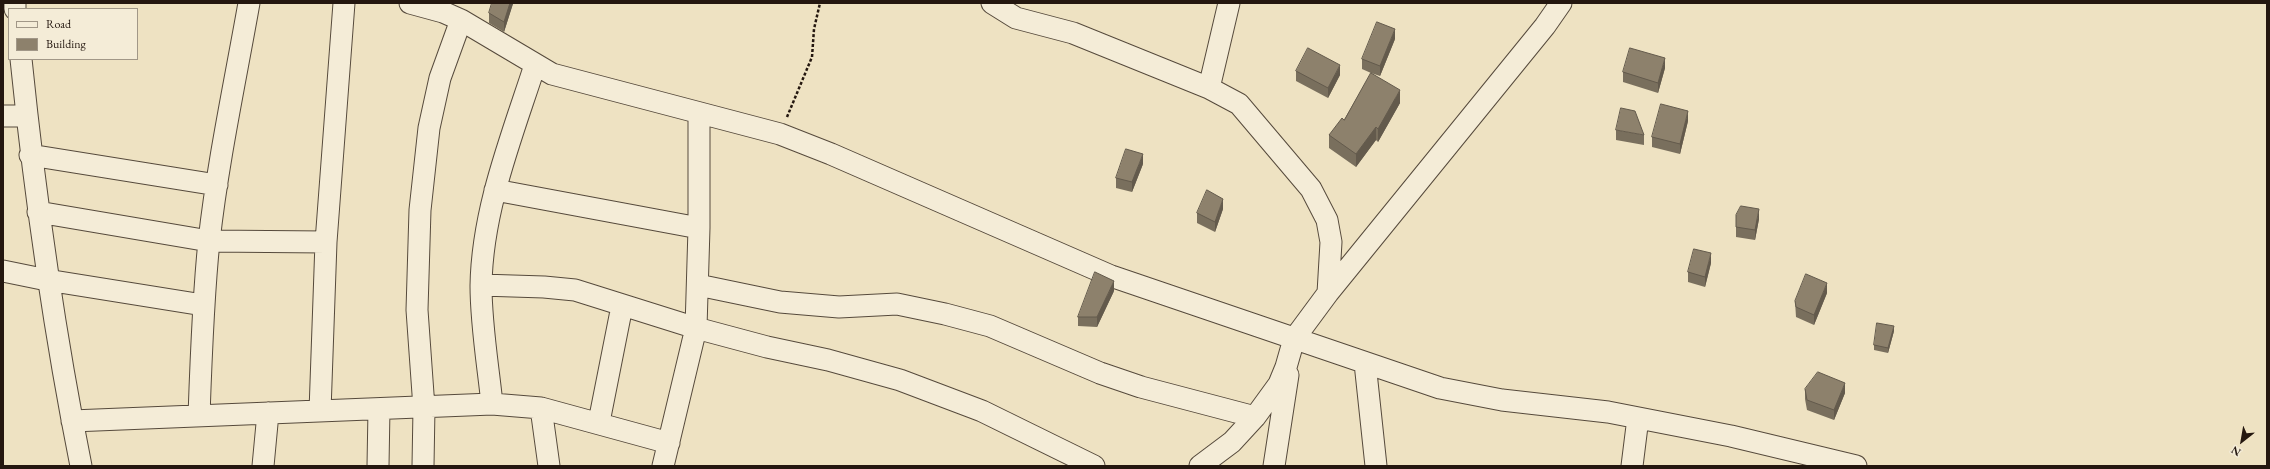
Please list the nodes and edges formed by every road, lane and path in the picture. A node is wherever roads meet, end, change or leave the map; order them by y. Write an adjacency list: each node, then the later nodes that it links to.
1 (249, 3): 17 (street)
2 (344, 3): 22 (street)
3 (410, 3): 8 (street)
4 (820, 3): 15 (path)
5 (992, 3): 11 (street)
6 (1229, 3): 11 (street)
7 (1561, 3): 27 (street)
8 (461, 20): 10 (street); 34 (street)
9 (21, 60): 14 (street)
10 (535, 65): 12 (street); 18 (street)
11 (1209, 88): 27 (street)
12 (699, 113): 15 (street); 20 (street)
13 (3, 116): 14 (street)
14 (26, 116): 16 (street)
15 (780, 134): 31 (street)
16 (30, 155): 17 (street); 19 (street)
17 (217, 185): 21 (street)
18 (495, 190): 20 (street); 25 (street)
19 (38, 212): 21 (street); 24 (street)
20 (699, 228): 26 (street)
21 (209, 241): 22 (street); 28 (street)
22 (326, 242): 37 (street)
23 (3, 271): 24 (street)
24 (47, 280): 28 (street); 42 (street)
25 (481, 285): 29 (street); 33 (street)
26 (698, 285): 30 (street); 40 (street)
27 (1328, 293): 31 (street)
28 (203, 305): 39 (street)
29 (622, 306): 30 (street); 43 (street)
30 (696, 328): 44 (street); 51 (street)
31 (1294, 339): 32 (street); 40 (street); 53 (street)
32 (1365, 363): 41 (street); 54 (street)
33 (492, 404): 34 (street); 35 (street)
34 (424, 408): 36 (street); 48 (street)
35 (541, 408): 43 (street); 49 (street)
36 (380, 410): 37 (street); 47 (street)
37 (320, 411): 38 (street)
38 (268, 414): 39 (street); 46 (street)
39 (199, 416): 42 (street)
40 (1255, 417): 52 (street)
41 (1638, 418): 55 (street); 56 (street)
42 (72, 421): 45 (street)
43 (599, 422): 44 (street)
44 (669, 443): 50 (street)
45 (81, 466)
46 (263, 466)
47 (378, 466)
48 (423, 466)
49 (549, 466)
50 (663, 466)
51 (1094, 466)
52 (1200, 466)
53 (1274, 466)
54 (1376, 466)
55 (1632, 466)
56 (1856, 466)

